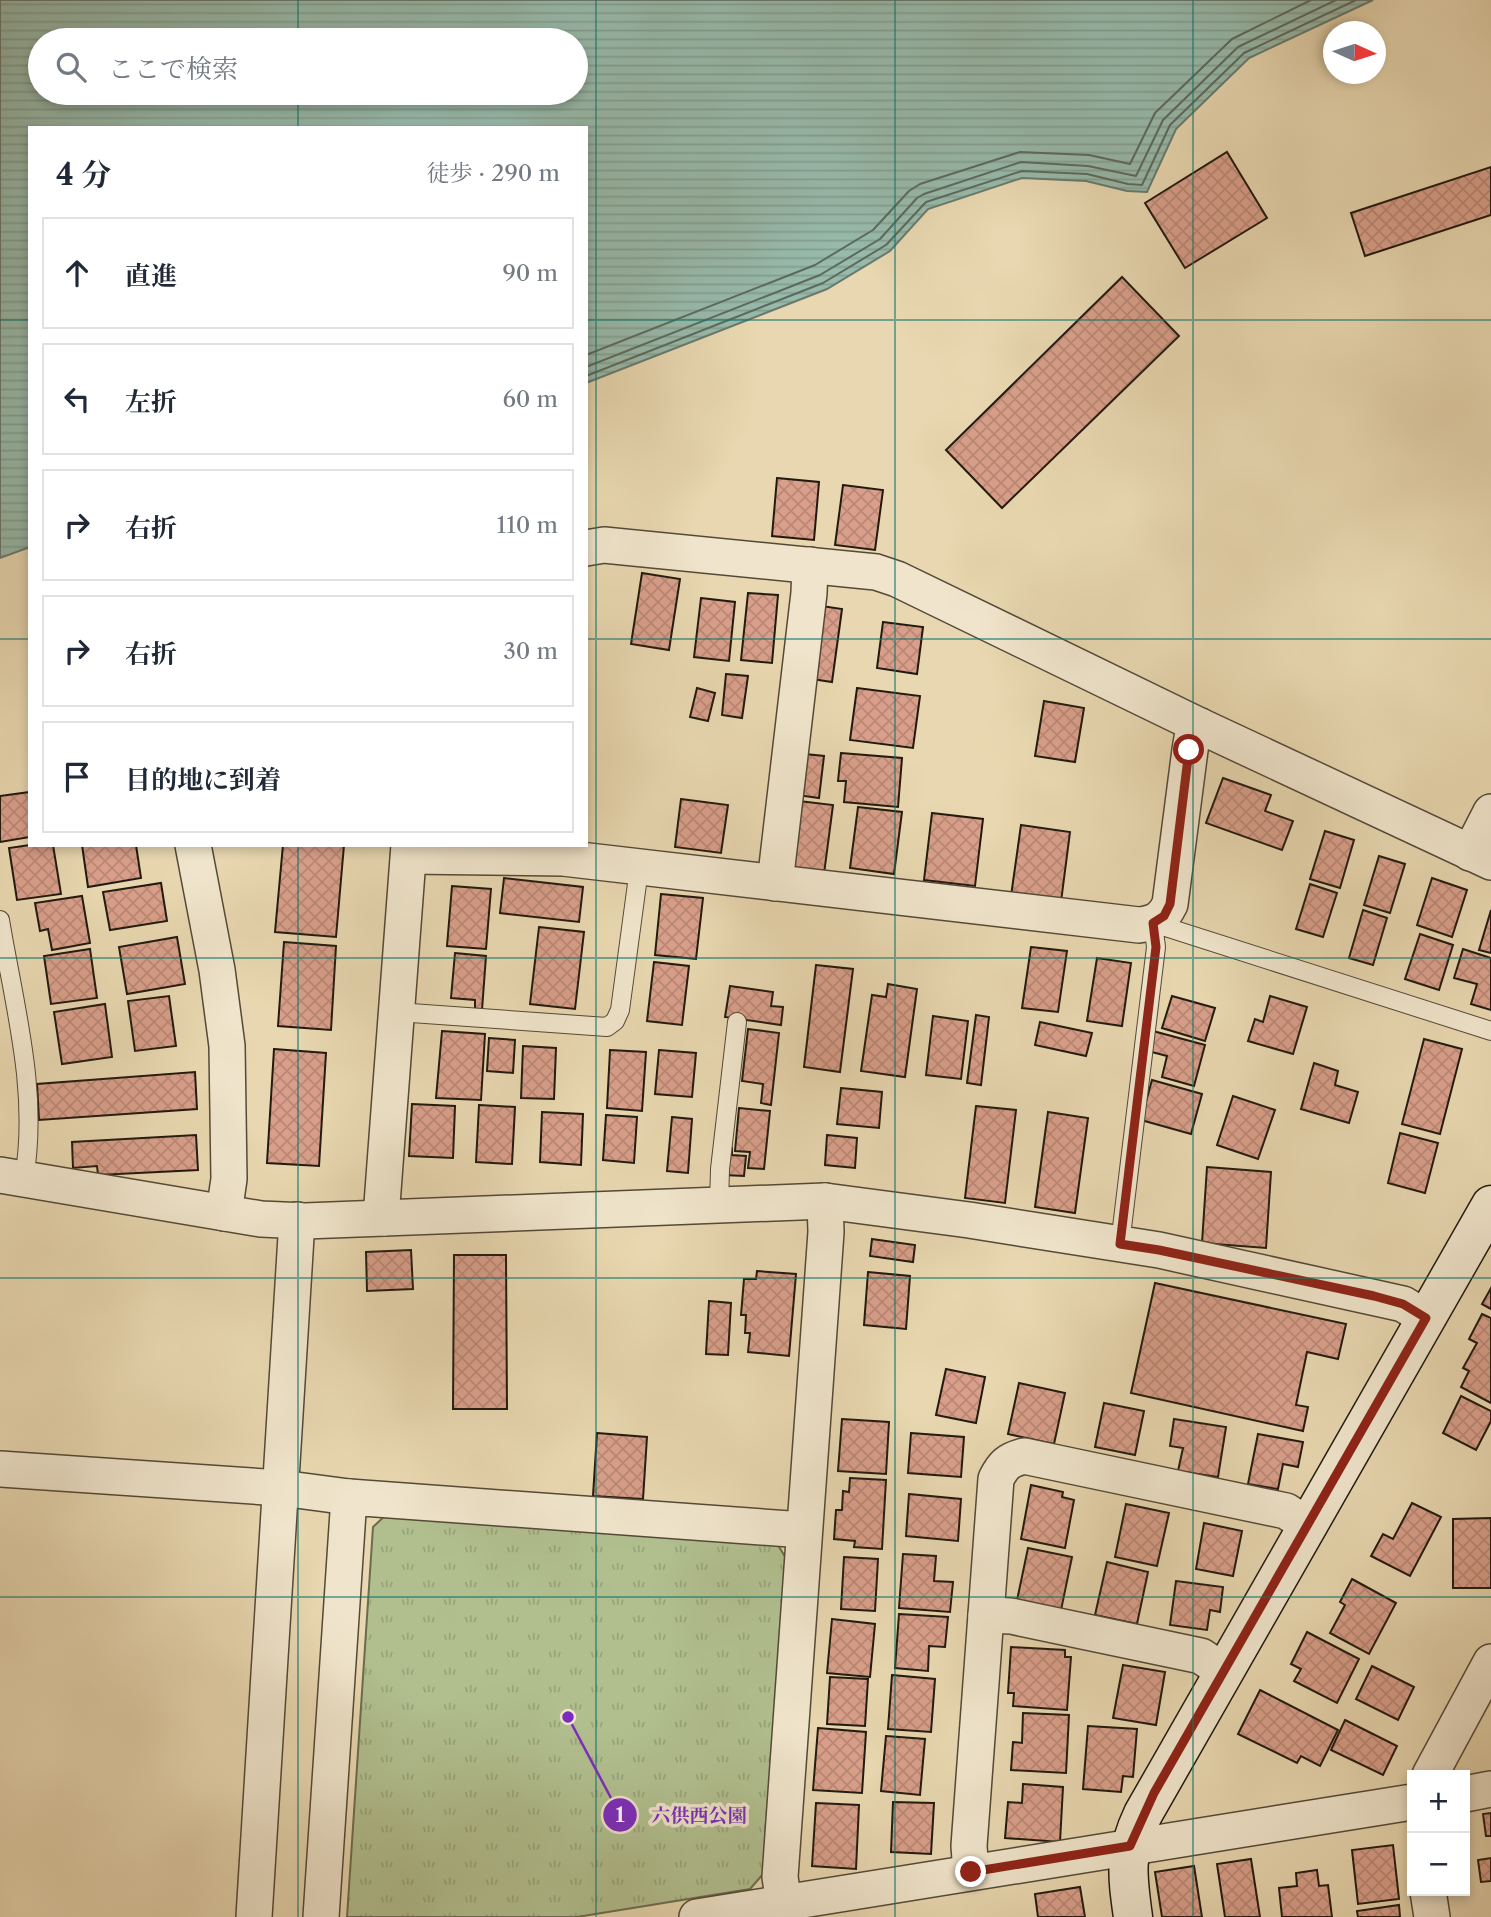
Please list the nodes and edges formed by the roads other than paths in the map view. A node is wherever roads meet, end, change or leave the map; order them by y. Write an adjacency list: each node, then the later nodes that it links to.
1 (588, 548): 2 (street)
2 (810, 565): 3 (street); 9 (street)
3 (1200, 726): 7 (street); 11 (street)
4 (1491, 812): 7 (street)
5 (193, 847): 19 (street)
6 (409, 851): 8 (street); 12 (street)
7 (1481, 858)
8 (639, 869): 9 (street); 12 (lane)
9 (775, 883): 11 (street)
10 (0, 920): 15 (lane)
11 (1153, 923): 14 (lane); 22 (lane)
12 (397, 1012): 20 (street)
13 (737, 1022): 17 (lane)
14 (1491, 1031)
15 (12, 1176): 19 (street)
16 (825, 1201): 17 (street); 22 (street); 28 (street)
17 (719, 1205): 20 (street)
18 (1491, 1205): 23 (street)
19 (224, 1213): 21 (street)
20 (386, 1218): 21 (street)
21 (298, 1220): 25 (street)
22 (1120, 1244): 23 (street)
23 (1426, 1318): 27 (street)
24 (0, 1469): 25 (street)
25 (281, 1488): 26 (street); 40 (street)
26 (349, 1497): 28 (street); 41 (street)
27 (1308, 1526): 29 (street); 31 (street)
28 (804, 1530): 39 (street)
29 (986, 1615): 31 (street); 37 (street)
30 (1491, 1662): 32 (street)
31 (1223, 1671): 36 (street)
32 (1433, 1770)
33 (1491, 1789): 34 (street)
34 (1470, 1793)
35 (1407, 1803): 36 (street)
36 (1130, 1846): 37 (street); 43 (street)
37 (971, 1872): 39 (street)
38 (1429, 1896): 44 (street)
39 (784, 1904): 42 (street)
40 (254, 1917)
41 (321, 1917)
42 (697, 1917)
43 (1133, 1917)
44 (1432, 1917)

